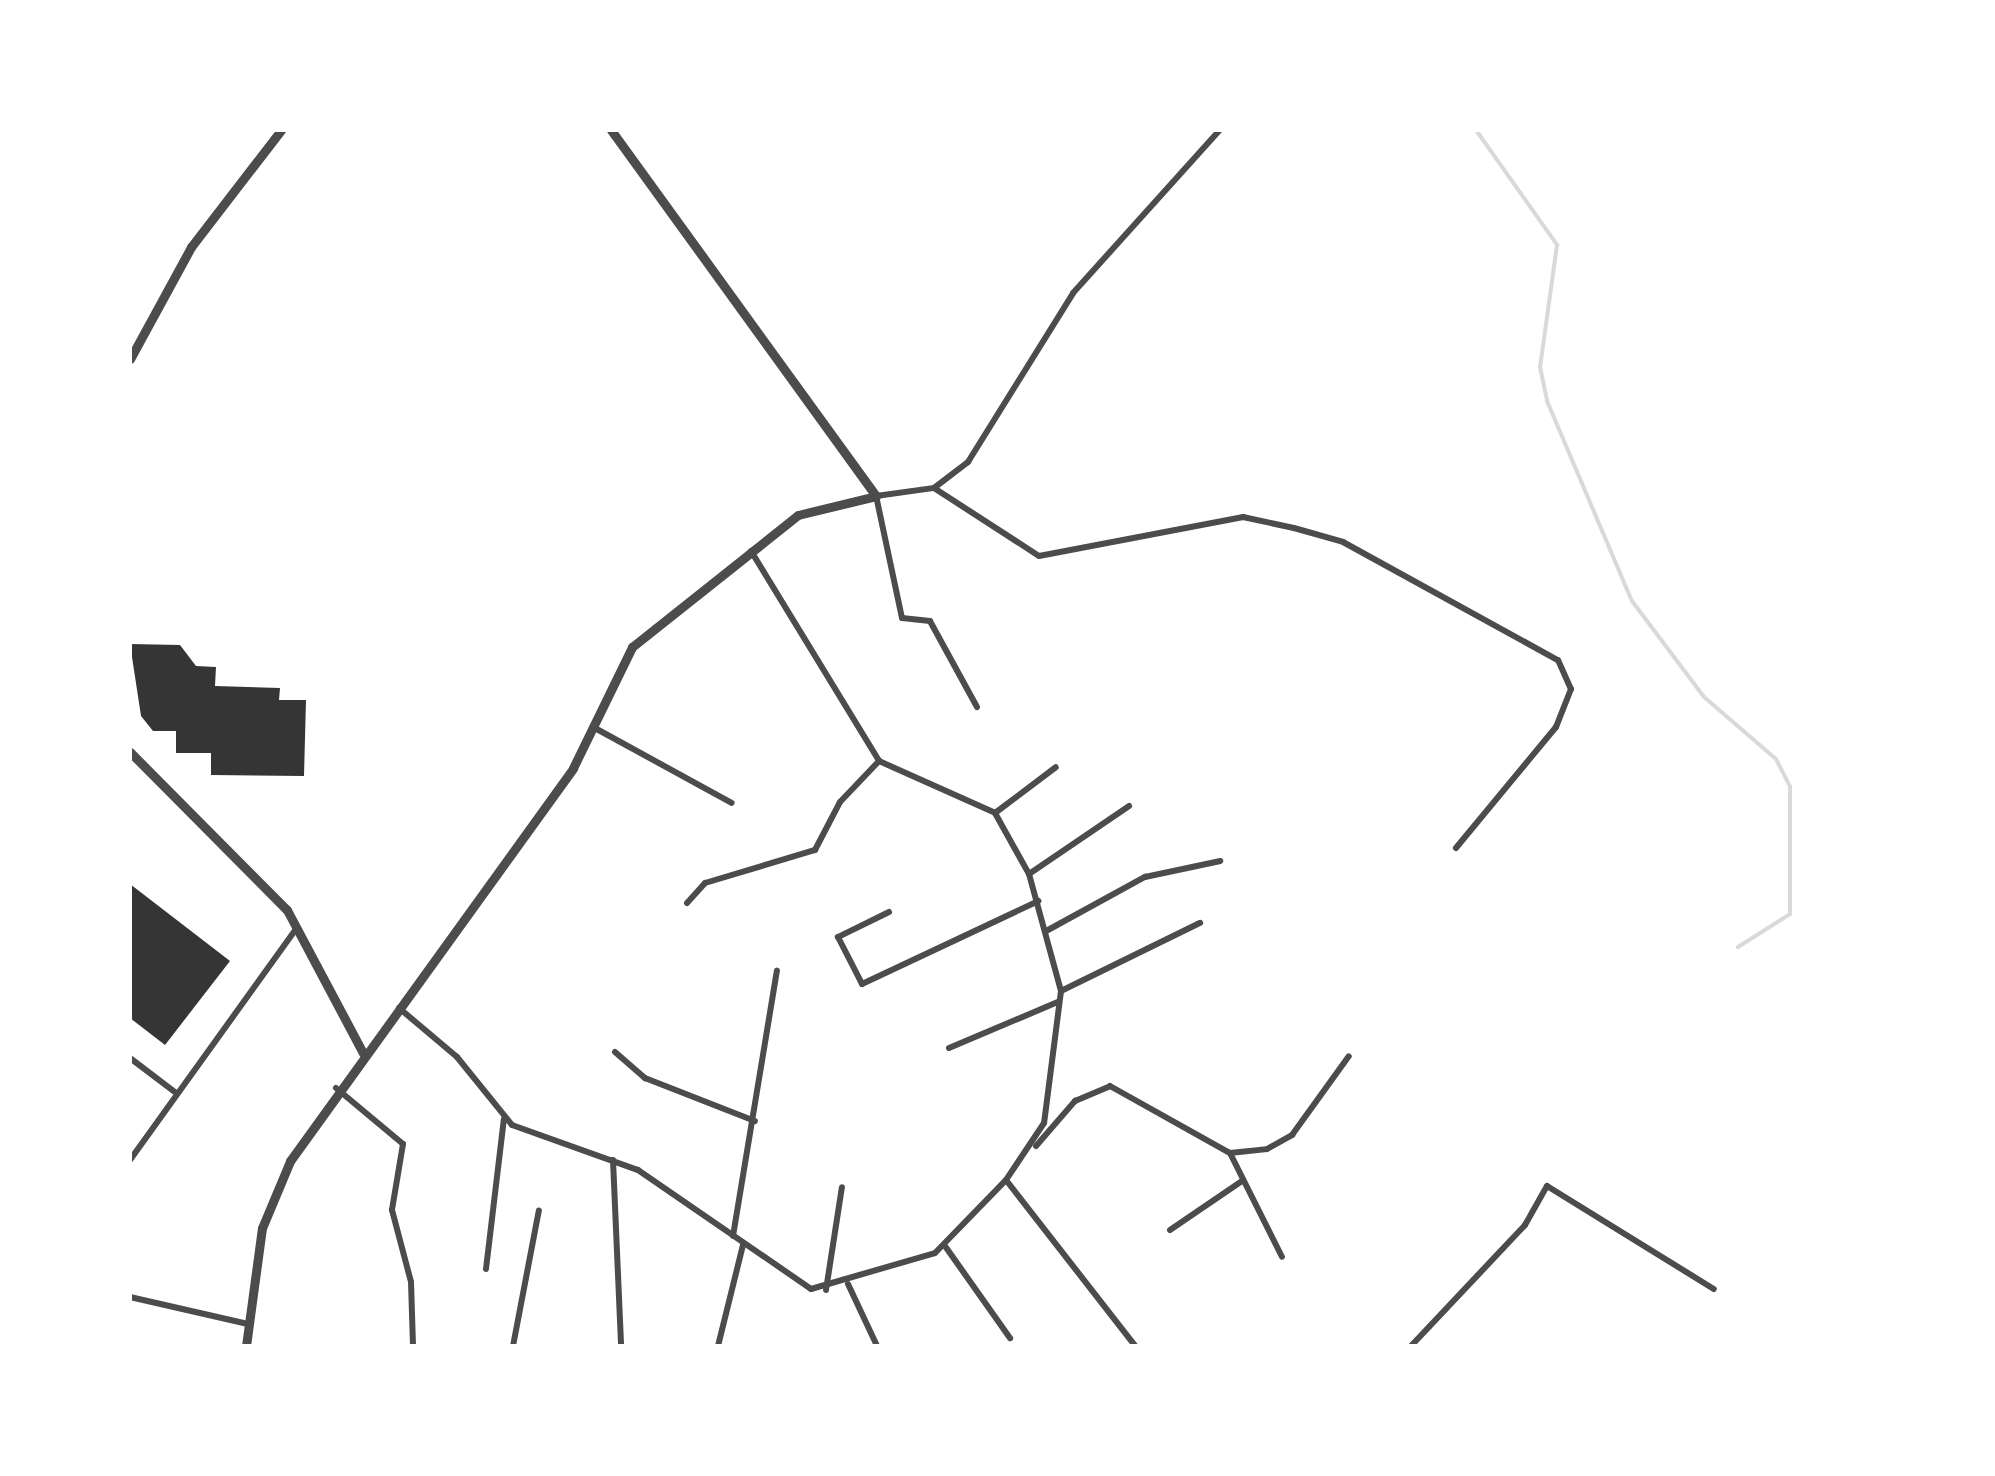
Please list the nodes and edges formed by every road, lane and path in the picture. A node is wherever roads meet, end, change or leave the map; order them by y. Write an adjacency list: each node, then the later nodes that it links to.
1 (281, 130): 4 (street)
2 (611, 130): 6 (street)
3 (1220, 130): 5 (street)
4 (130, 360)
5 (934, 488): 6 (street); 16 (street)
6 (876, 496): 7 (street); 8 (street)
7 (750, 550): 9 (street); 11 (street)
8 (977, 708)
9 (594, 727): 13 (street); 28 (street)
10 (130, 752): 23 (street)
11 (879, 761): 15 (street); 20 (street)
12 (1056, 767): 15 (street)
13 (732, 803)
14 (1130, 806): 18 (street)
15 (995, 814): 18 (street)
16 (1456, 848)
17 (1220, 861): 24 (street)
18 (1029, 874): 19 (street)
19 (1039, 901): 21 (street); 24 (street)
20 (688, 903)
21 (889, 912)
22 (1200, 922): 26 (street)
23 (297, 928): 31 (street); 35 (street)
24 (1048, 930): 26 (street)
25 (777, 971): 37 (street)
26 (1061, 991): 27 (street)
27 (1060, 1001): 29 (street); 38 (street)
28 (398, 1007): 31 (street); 36 (street)
29 (949, 1048)
30 (615, 1052): 37 (street)
31 (362, 1053): 34 (street)
32 (1349, 1056): 39 (street)
33 (130, 1058): 35 (street)
34 (336, 1088): 56 (street); 59 (street)
35 (176, 1092): 40 (street)
36 (504, 1118): 41 (street); 51 (street)
37 (755, 1121): 47 (street)
38 (1031, 1150): 39 (street); 42 (street)
39 (1230, 1153): 43 (street)
40 (130, 1160)
41 (613, 1160): 47 (street); 61 (street)
42 (1006, 1180): 49 (street); 64 (street)
43 (1242, 1181): 46 (street); 50 (street)
44 (842, 1187): 54 (street)
45 (539, 1210): 60 (street)
46 (1170, 1230)
47 (733, 1237): 48 (street)
48 (743, 1245): 54 (street); 62 (street)
49 (945, 1246): 52 (street); 57 (street)
50 (1282, 1256)
51 (486, 1269)
52 (848, 1284): 54 (street); 63 (street)
53 (1714, 1288): 65 (street)
54 (826, 1290)
55 (130, 1297): 56 (street)
56 (248, 1324): 58 (street)
57 (1010, 1338)
58 (246, 1346)
59 (414, 1346)
60 (514, 1346)
61 (621, 1346)
62 (718, 1346)
63 (877, 1346)
64 (1135, 1346)
65 (1411, 1346)

